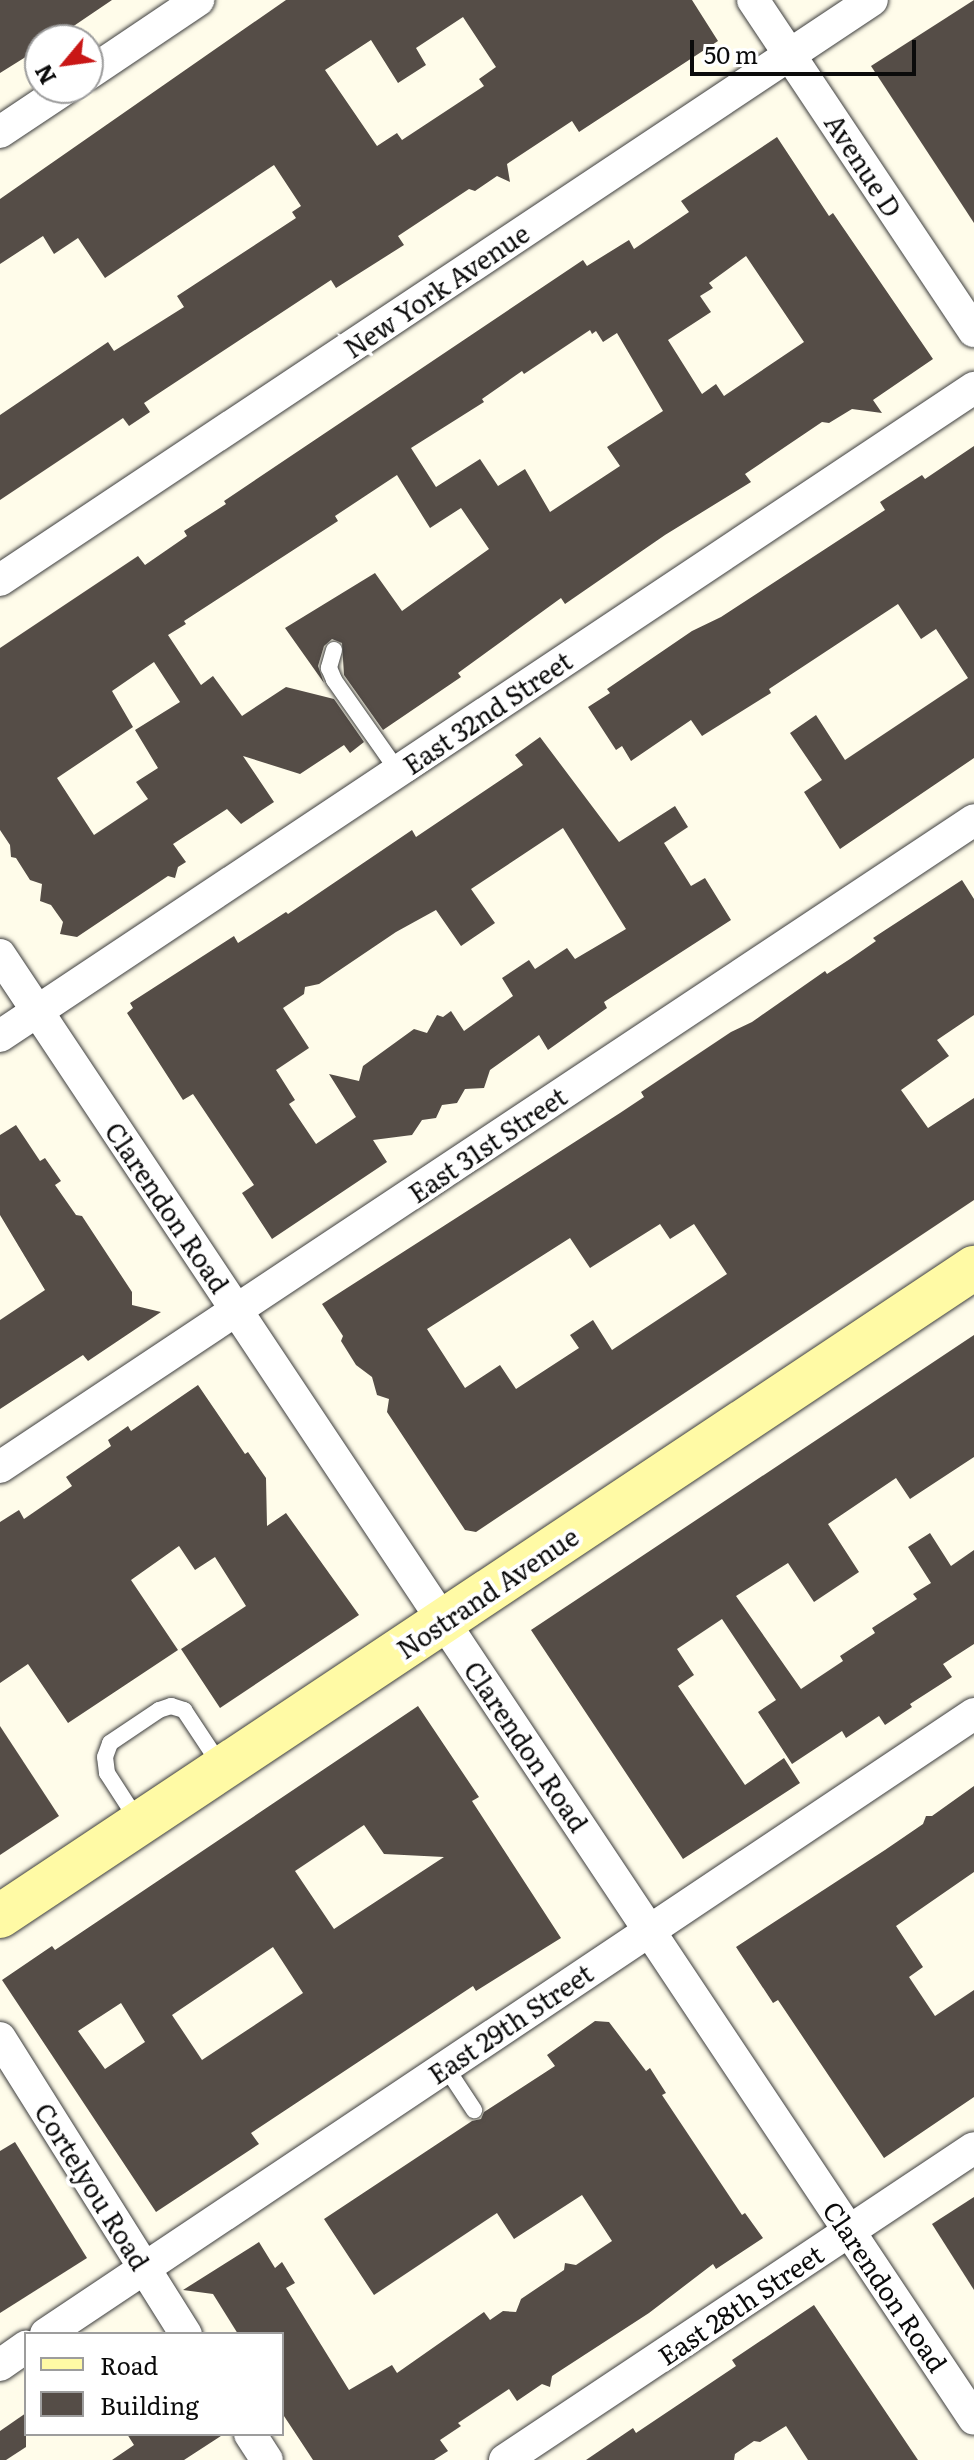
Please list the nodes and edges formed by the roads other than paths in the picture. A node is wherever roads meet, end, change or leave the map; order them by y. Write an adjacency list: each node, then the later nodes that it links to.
1 (198, 0): 5 (street)
2 (753, 0): 4 (street, Avenue D)
3 (872, 0): 4 (street, New York Avenue)
4 (790, 55): 8 (street, Avenue D); 10 (street, New York Avenue)
5 (104, 63)
6 (42, 104): 7 (street)
7 (0, 132)
8 (974, 331)
9 (974, 388): 12 (street, East 32nd Street)
10 (0, 580)
11 (334, 650): 12 (lane)
12 (398, 771): 15 (street, East 32nd Street)
13 (974, 820): 18 (street, East 31st Street)
14 (0, 955): 15 (street, Clarendon Road)
15 (38, 1011): 16 (street, East 32nd Street); 18 (street, Clarendon Road)
16 (0, 1036)
17 (974, 1268): 20 (main road, Nostrand Avenue)
18 (236, 1310): 19 (street, East 31st Street); 20 (street, Clarendon Road)
19 (0, 1467)
20 (444, 1621): 22 (main road, Nostrand Avenue); 25 (street, Clarendon Road)
21 (974, 1714): 25 (street, East 29th Street)
22 (222, 1767): 23 (main road, Nostrand Avenue); 23 (lane)
23 (139, 1822): 24 (main road, Nostrand Avenue)
24 (0, 1916)
25 (649, 1930): 27 (street, East 29th Street); 30 (street, Clarendon Road)
26 (0, 2038): 31 (street, Cortelyou Road)
27 (445, 2066): 28 (lane); 31 (street, East 29th Street)
28 (474, 2110)
29 (974, 2148): 30 (street, East 28th Street)
30 (849, 2231): 36 (street, Clarendon Road); 39 (street, East 28th Street)
31 (144, 2269): 32 (street, East 29th Street); 33 (street, Cortelyou Road)
32 (49, 2332)
33 (185, 2332)
34 (24, 2348): 35 (street)
35 (0, 2365)
36 (974, 2419)
37 (251, 2436): 38 (street)
38 (267, 2460)
39 (505, 2460)

